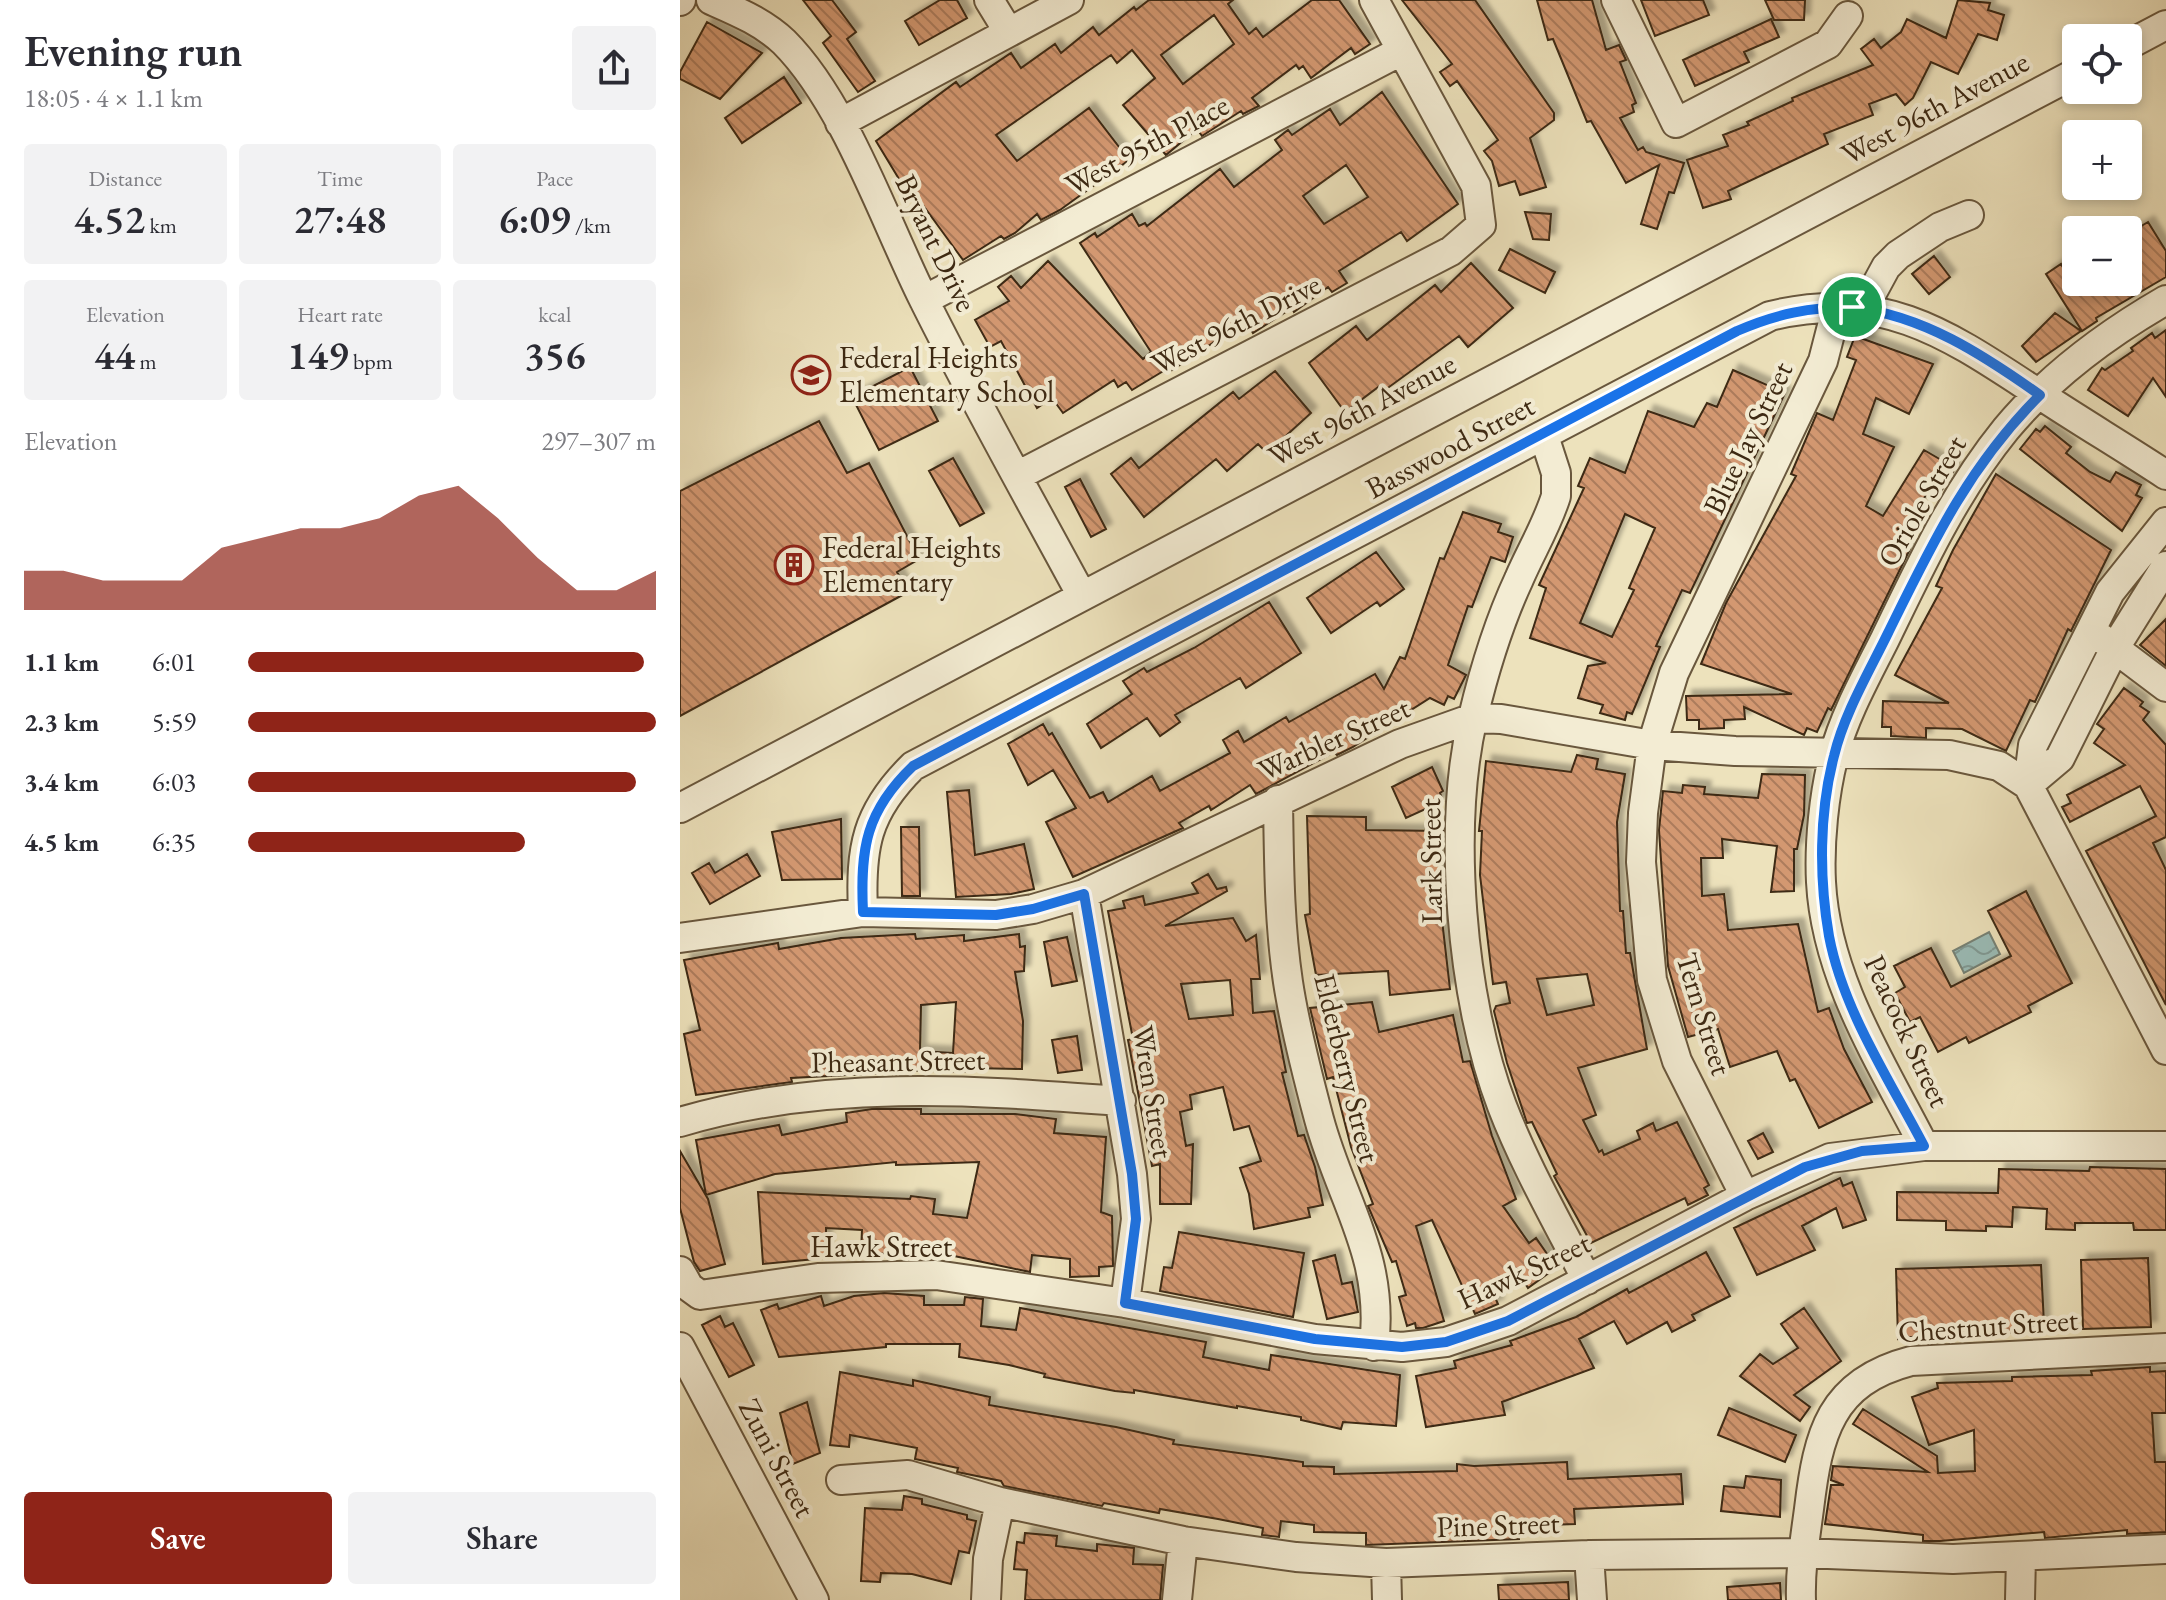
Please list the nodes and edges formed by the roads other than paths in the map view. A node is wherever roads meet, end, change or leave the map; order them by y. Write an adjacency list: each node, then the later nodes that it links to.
1 (711, 0): 12 (street, Bryant Drive)
2 (989, 0): 8 (street)
3 (1069, 0): 8 (street)
4 (1374, 0): 10 (street)
5 (1616, 0): 6 (street)
6 (1848, 16)
7 (2166, 25): 9 (street)
8 (1008, 31): 12 (street)
9 (2142, 38)
10 (1401, 51): 14 (street, West 95th Place); 20 (street, West 96th Drive)
11 (2062, 80): 23 (street, West 96th Avenue)
12 (840, 123): 14 (street, Bryant Drive)
13 (1969, 215): 16 (street, Blue Jay Street)
14 (924, 300): 20 (street, Bryant Drive)
15 (2166, 300): 17 (street, Oriole Street)
16 (1852, 307): 17 (street, Basswood Street); 18 (street, Basswood Street); 28 (street, Blue Jay Street)
17 (2040, 395): 19 (street, Basswood Street); 29 (street, Oriole Street)
18 (1544, 436): 27 (street, Lark Street); 34 (street, Basswood Street)
19 (2166, 475)
20 (1017, 476): 23 (street, Bryant Drive)
21 (2166, 522): 24 (street)
22 (2166, 566): 25 (street)
23 (1082, 596): 32 (street, West 96th Avenue)
24 (2090, 632): 25 (street); 30 (street)
25 (2116, 646): 26 (street); 30 (street)
26 (2166, 687)
27 (1473, 718): 28 (street, Warbler Street); 31 (street, Warbler Street); 43 (street, Lark Street)
28 (1652, 745): 29 (street, Warbler Street); 41 (street, Tern Street)
29 (1834, 753): 30 (street, Warbler Street); 39 (street, Peacock Street)
30 (2028, 785): 36 (street)
31 (1278, 800): 33 (street, Warbler Street); 45 (street, Elderberry Street)
32 (680, 808)
33 (1084, 894): 34 (street, Warbler Street); 37 (street, Wren Street)
34 (863, 912): 35 (street, Warbler Street)
35 (680, 938)
36 (2166, 1050)
37 (1121, 1101): 38 (street, Pheasant Street); 44 (street, Wren Street)
38 (680, 1122)
39 (1924, 1146): 40 (street, Hawk Street); 41 (street, Hawk Street)
40 (2166, 1146)
41 (1745, 1196): 43 (street, Hawk Street)
42 (680, 1271): 44 (street, Hawk Street)
43 (1587, 1280): 45 (street, Hawk Street)
44 (1125, 1303): 45 (street, Hawk Street)
45 (1374, 1346)
46 (680, 1347): 56 (street, Zuni Street)
47 (2166, 1348): 52 (street, Chestnut Street)
48 (841, 1480): 49 (street, Pine Street)
49 (1000, 1502): 50 (street, Pine Street); 57 (street)
50 (1183, 1541): 55 (street, Pine Street); 58 (street)
51 (2166, 1549): 54 (street, Pine Street)
52 (1803, 1553): 53 (street, Pine Street); 54 (street, Pine Street); 61 (street, Chestnut Street)
53 (1589, 1555): 55 (street, Pine Street); 60 (street)
54 (2021, 1556): 62 (street)
55 (1386, 1563): 59 (street)
56 (814, 1600)
57 (986, 1600)
58 (1177, 1600)
59 (1387, 1600)
60 (1592, 1600)
61 (1801, 1600)
62 (2020, 1600)

